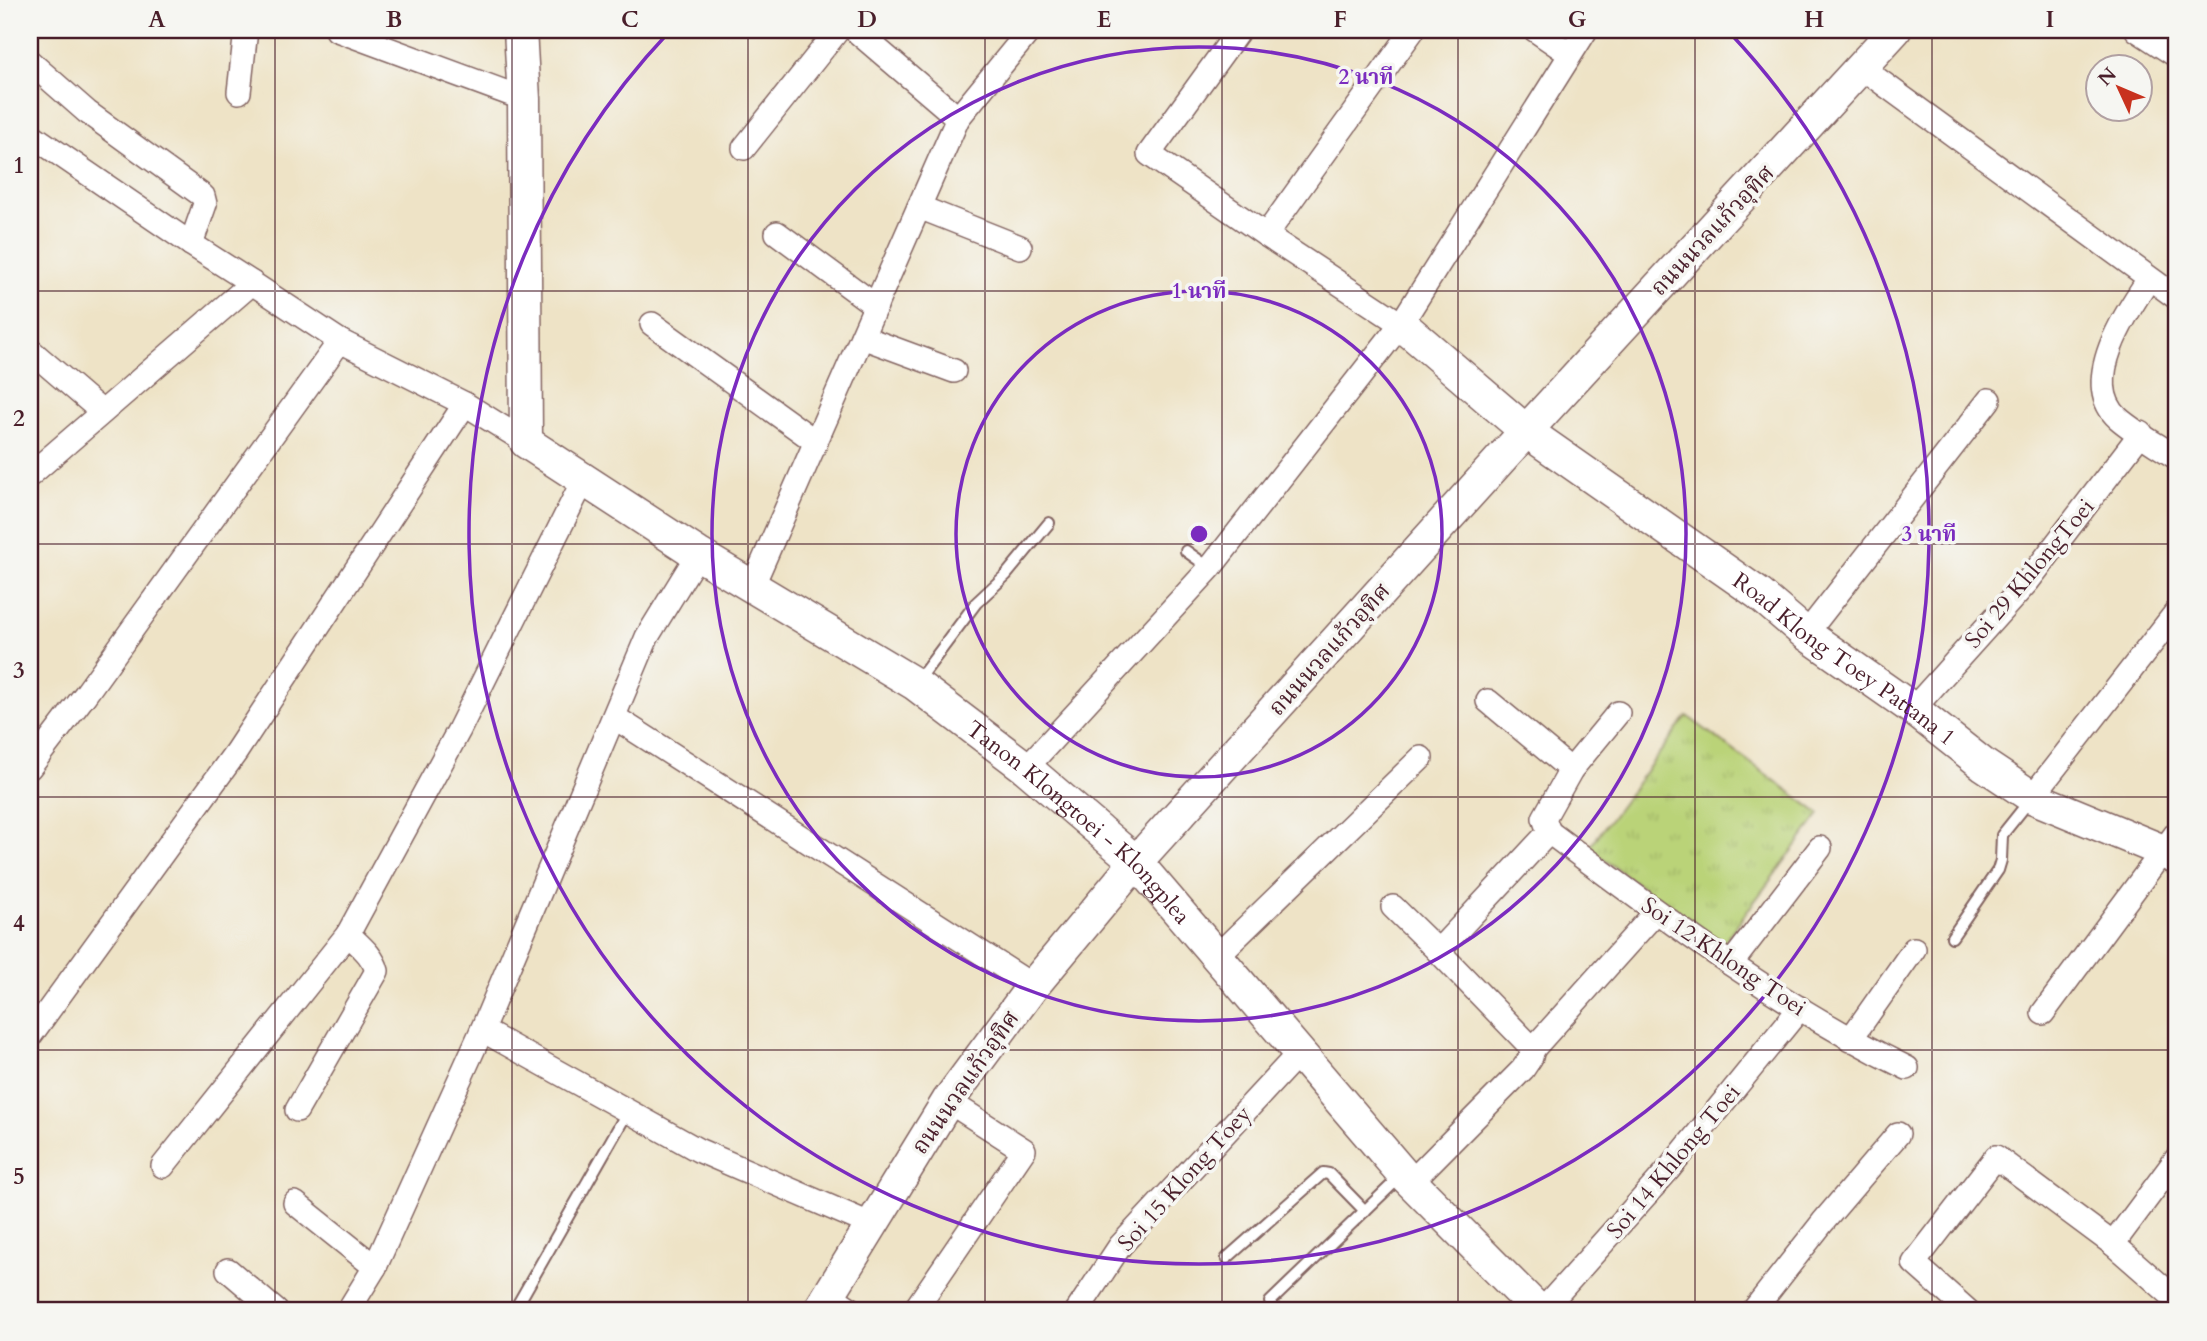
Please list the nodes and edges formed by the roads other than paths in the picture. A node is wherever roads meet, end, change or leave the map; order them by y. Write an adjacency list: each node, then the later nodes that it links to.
1 (246, 30): 17 (street)
2 (337, 30): 18 (street)
3 (520, 30): 18 (street)
4 (838, 30): 21 (street)
5 (855, 30): 19 (street)
6 (1030, 30): 19 (street)
7 (1239, 30): 24 (street)
8 (1413, 30): 24 (street)
9 (1535, 30): 13 (street)
10 (1586, 30): 13 (street)
11 (1895, 30): 16 (street, ถนนนวลแก้วอุทิศ)
12 (2137, 30): 14 (street)
13 (1570, 54): 32 (street)
14 (2177, 56)
15 (30, 62): 25 (street)
16 (1863, 68): 27 (street); 40 (street, ถนนนวลแก้วอุทิศ)
17 (239, 92)
18 (524, 99): 42 (street)
19 (958, 118): 22 (street)
20 (30, 134): 25 (street)
21 (744, 148)
22 (919, 208): 26 (street); 30 (street)
23 (777, 233): 30 (street)
24 (1266, 235): 32 (street)
25 (191, 244): 28 (street)
26 (1020, 247)
27 (2149, 279): 29 (street); 41 (street)
28 (252, 283): 34 (street); 39 (street)
29 (2177, 298)
30 (876, 306): 33 (street)
31 (652, 324): 43 (street)
32 (1401, 324): 40 (street, Road Klong Toey Pattana 1); 50 (street)
33 (862, 337): 36 (street); 43 (street)
34 (340, 341): 38 (street); 60 (street)
35 (30, 350): 39 (street)
36 (954, 371)
37 (1989, 400): 53 (street)
38 (465, 404): 42 (street); 80 (street)
39 (101, 411): 45 (street)
40 (1526, 431): 53 (street, Road Klong Toey Pattana 1); 67 (street, ถนนนวลแก้วอุทิศ)
41 (2141, 433): 44 (street); 56 (street, Soi 29 KhlongToei)
42 (526, 442): 46 (street, Tanon Klongtoei - Klongplea)
43 (816, 442): 51 (street)
44 (2177, 458)
45 (30, 475)
46 (583, 481): 49 (street, Tanon Klongtoei - Klongplea); 70 (street)
47 (1049, 523): 54 (lane)
48 (1186, 551): 50 (lane)
49 (698, 554): 51 (street, Tanon Klongtoei - Klongplea); 58 (street)
50 (1210, 568): 61 (street)
51 (752, 587): 54 (street, Tanon Klongtoei - Klongplea)
52 (2177, 611): 63 (street)
53 (1806, 634): 56 (street, Road Klong Toey Pattana 1)
54 (915, 684): 61 (street, Tanon Klongtoei - Klongplea)
55 (1488, 701): 62 (street)
56 (1913, 709): 63 (street, Road Klong Toey Pattana 1)
57 (1618, 713): 62 (street)
58 (614, 717): 76 (street); 79 (street)
59 (1421, 758): 74 (street)
60 (30, 767)
61 (1026, 768): 67 (street, Tanon Klongtoei - Klongplea)
62 (1572, 770): 64 (street)
63 (2032, 797): 65 (street, Road Klong Toey Pattana 1); 71 (lane)
64 (1549, 832): 69 (street, Soi 12 Khlong Toei); 73 (street)
65 (2172, 847): 78 (street)
66 (1820, 848): 75 (street)
67 (1136, 862): 74 (street, Tanon Klongtoei - Klongplea); 76 (street, ถนนนวลแก้วอุทิศ)
68 (1393, 907): 73 (street)
69 (1656, 912): 75 (street, Soi 12 Khlong Toei); 83 (street)
70 (348, 933): 86 (street); 90 (street)
71 (1952, 937)
72 (1914, 949): 81 (street)
73 (1438, 951): 83 (street)
74 (1218, 955): 82 (street, Tanon Klongtoei - Klongplea)
75 (1731, 964): 77 (street, Soi 12 Khlong Toei)
76 (1033, 986): 85 (street, ถนนนวลแก้วอุทิศ)
77 (1800, 1008): 81 (street, Soi 12 Khlong Toei); 107 (street, Soi 14 Khlong Toei)
78 (2043, 1013)
79 (482, 1030): 87 (street); 97 (street)
80 (30, 1036)
81 (1850, 1040): 84 (street, Soi 12 Khlong Toei)
82 (1300, 1052): 91 (street, Tanon Klongtoei - Klongplea); 106 (street, Soi 15 Klong Toey)
83 (1528, 1059): 91 (street)
84 (1907, 1068)
85 (948, 1101): 94 (street, ถนนนวลแก้วอุทิศ); 105 (street)
86 (297, 1110)
87 (628, 1111): 94 (street); 104 (lane)
88 (1898, 1134): 108 (street)
89 (2177, 1158): 95 (street)
90 (163, 1166)
91 (1407, 1178): 93 (lane); 107 (street, Tanon Klongtoei - Klongplea)
92 (295, 1203): 97 (street)
93 (1365, 1211): 96 (lane); 100 (lane)
94 (872, 1225): 101 (street, ถนนนวลแก้วอุทิศ)
95 (2113, 1244): 99 (street); 109 (street)
96 (1227, 1258)
97 (375, 1267): 103 (street)
98 (228, 1270): 102 (street)
99 (2177, 1300)
100 (1270, 1303)
101 (834, 1306)
102 (276, 1311)
103 (348, 1311)
104 (514, 1311)
105 (915, 1311)
106 (1077, 1311)
107 (1540, 1311)
108 (1753, 1311)
109 (1968, 1311)

